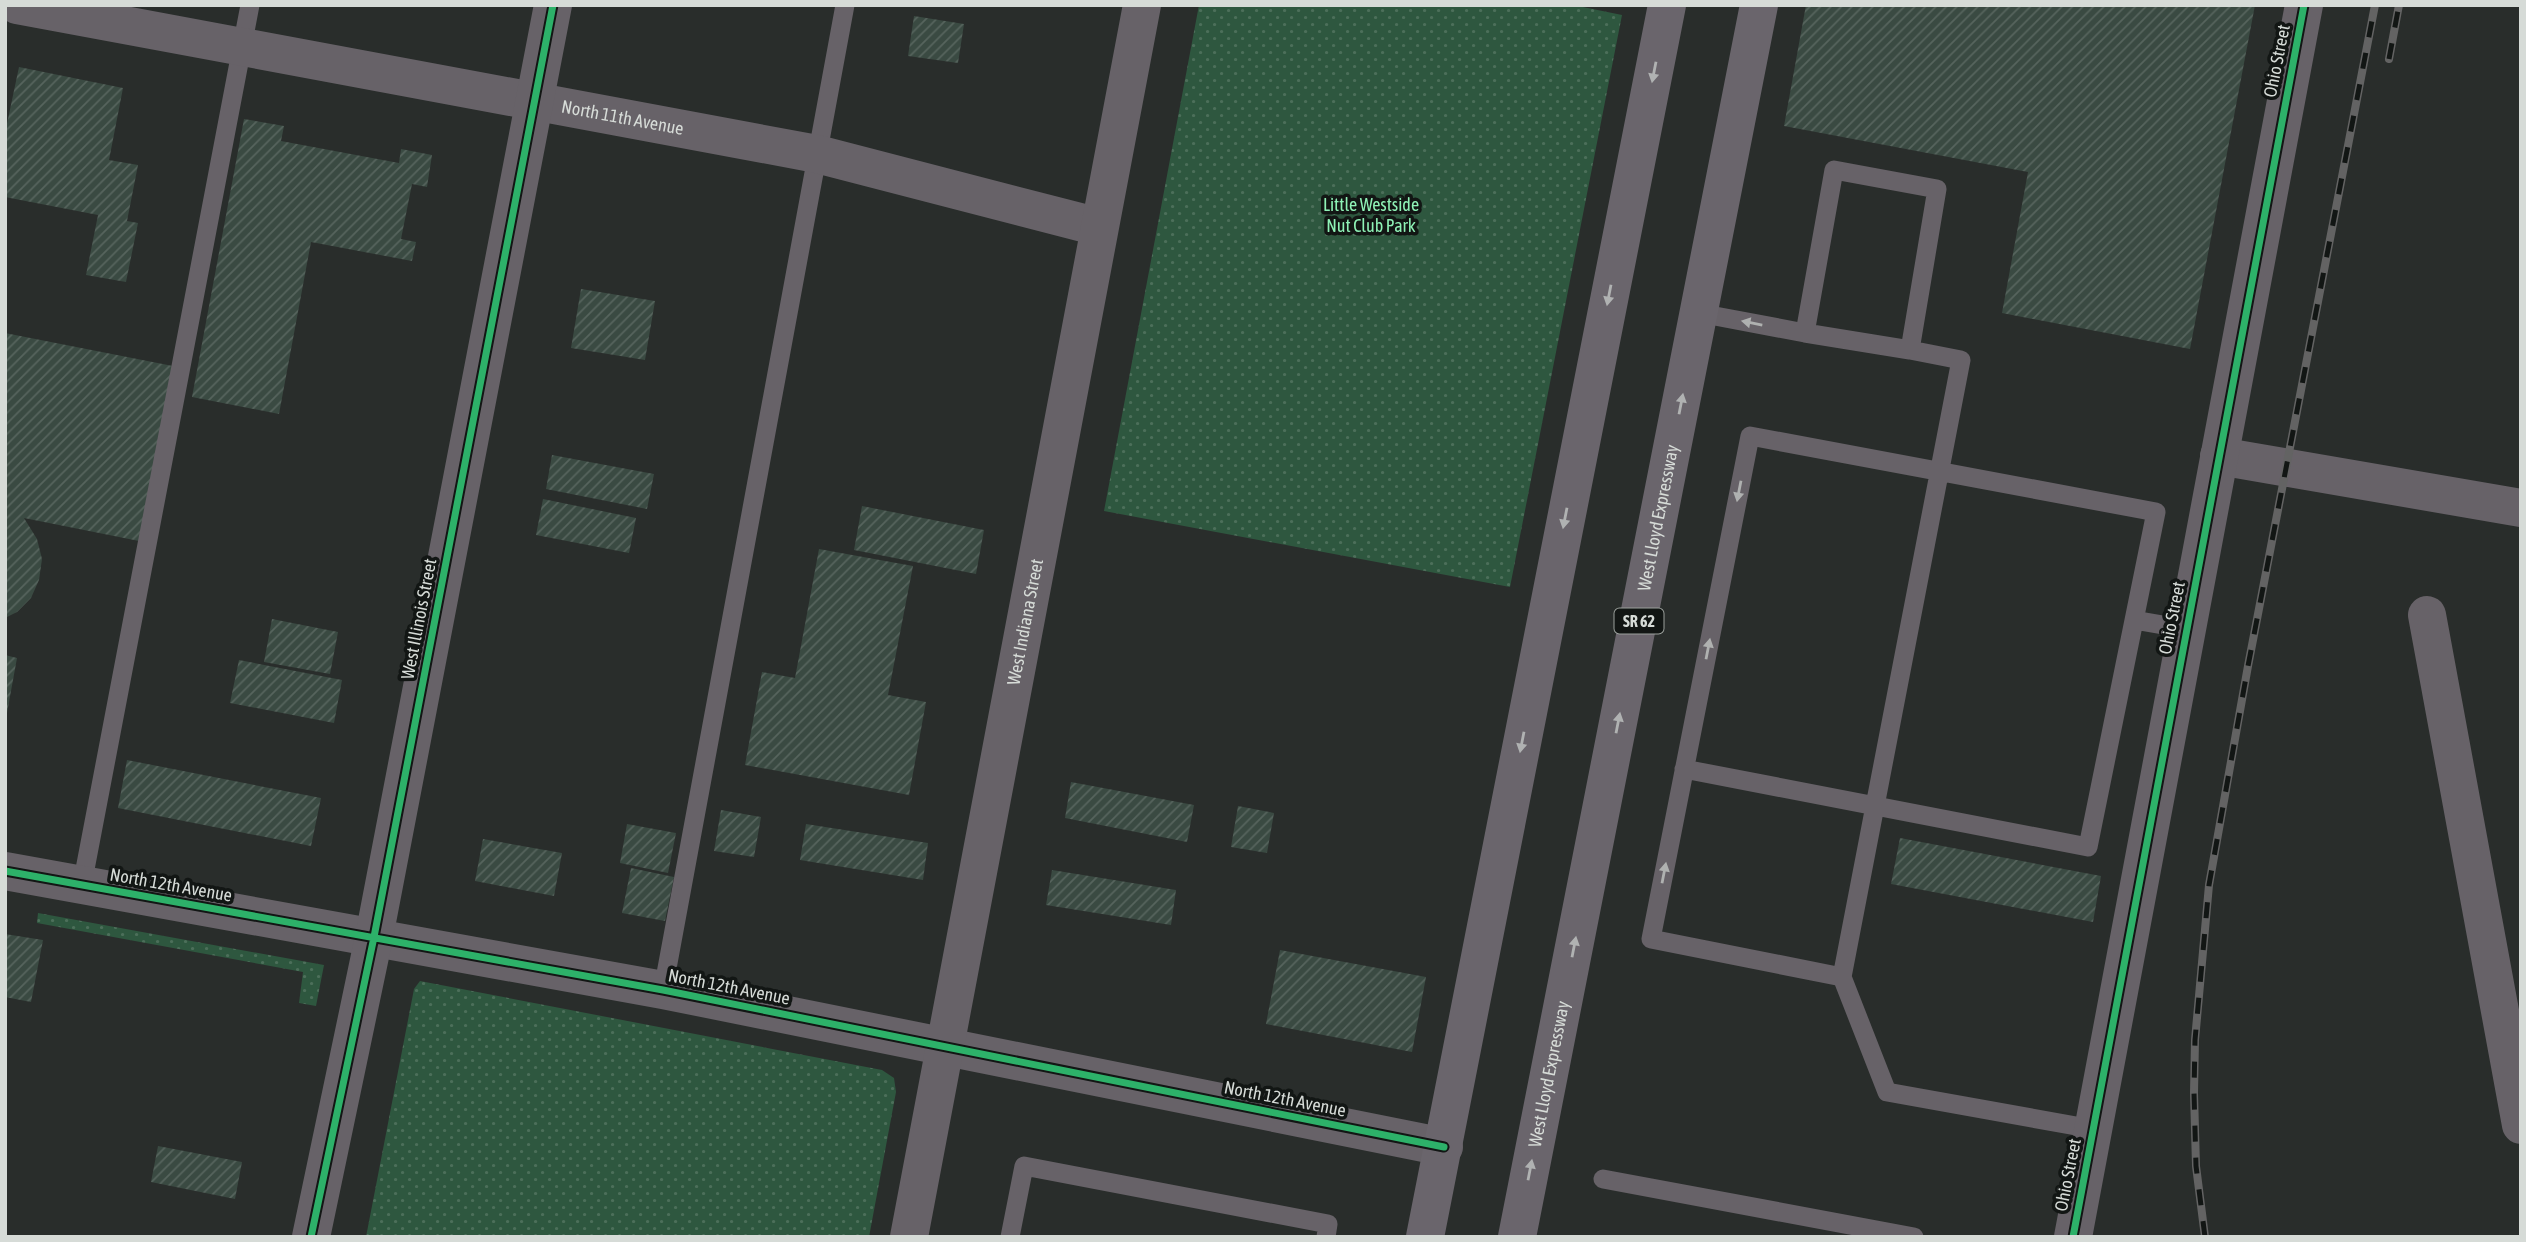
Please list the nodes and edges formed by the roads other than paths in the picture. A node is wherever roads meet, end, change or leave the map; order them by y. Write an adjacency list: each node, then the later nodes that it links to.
1 (17, 5): 9 (street, North 11th Avenue)
2 (250, 5): 9 (lane)
3 (553, 5): 10 (street, West Illinois Street)
4 (845, 5): 11 (lane)
5 (1142, 5): 12 (street, West Indiana Street)
6 (1667, 5): 32 (highway, one-way to 32)
7 (1759, 5): 13 (highway, West Lloyd Expressway / SR 62)
8 (2304, 5): 16 (street, Ohio Street)
9 (243, 46): 10 (street, North 11th Avenue); 25 (lane)
10 (534, 101): 11 (street, North 11th Avenue); 26 (street, West Illinois Street)
11 (817, 153): 12 (street, North 11th Avenue); 28 (lane)
12 (1099, 227): 29 (street, West Indiana Street)
13 (1699, 313): 14 (lane, one-way to 13); 40 (highway, West Lloyd Expressway / SR 62, one-way to 13)
14 (1805, 333): 15 (lane); 15 (lane)
15 (1910, 350): 17 (lane)
16 (2219, 456): 18 (street); 21 (street, Ohio Street)
17 (1940, 472): 20 (lane); 22 (lane); 23 (lane)
18 (2521, 508)
19 (2427, 615): 30 (street)
20 (2134, 620): 21 (lane); 23 (lane)
21 (2186, 629): 31 (street, Ohio Street)
22 (1684, 769): 23 (lane); 27 (lane, one-way to 22)
23 (1875, 806): 27 (lane)
24 (5, 871): 25 (street, North 12th Avenue)
25 (82, 885): 26 (street, North 12th Avenue)
26 (374, 937): 28 (street, North 12th Avenue); 35 (street, West Illinois Street)
27 (1842, 977): 31 (lane)
28 (663, 990): 29 (street, North 12th Avenue)
29 (944, 1046): 32 (street, North 12th Avenue); 36 (street, West Indiana Street)
30 (2521, 1125)
31 (2093, 1129): 42 (street, Ohio Street)
32 (1444, 1147): 39 (highway)
33 (1603, 1179): 34 (lane)
34 (1861, 1232): 41 (lane)
35 (311, 1237)
36 (908, 1237)
37 (1010, 1237): 38 (lane)
38 (1326, 1237)
39 (1425, 1237)
40 (1517, 1237)
41 (1914, 1237)
42 (2073, 1237)

